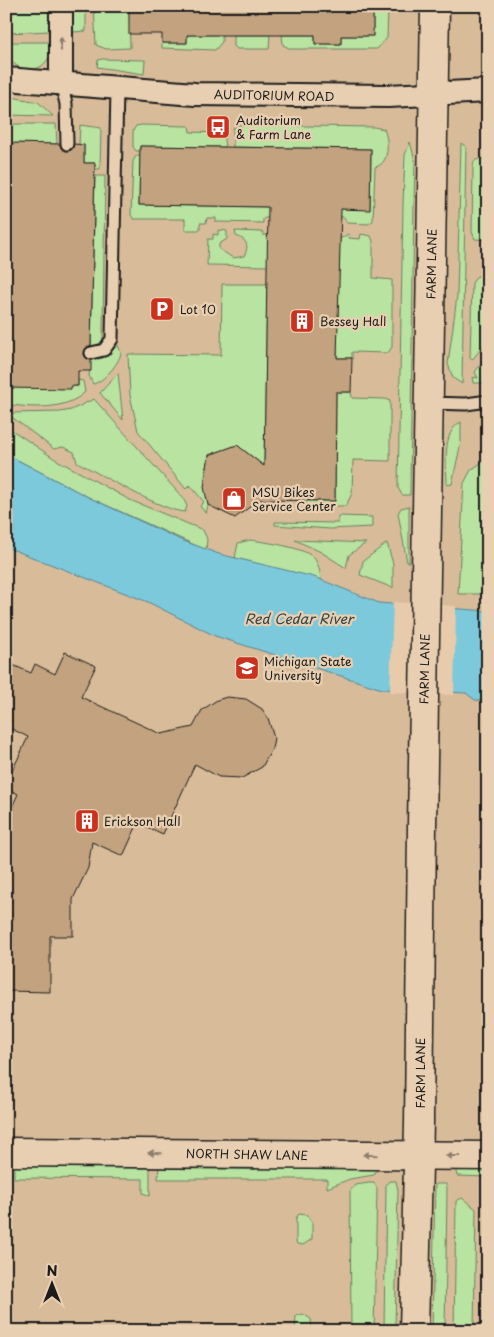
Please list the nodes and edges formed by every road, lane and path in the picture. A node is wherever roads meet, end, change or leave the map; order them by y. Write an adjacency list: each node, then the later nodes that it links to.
1 (61, 6): 4 (street, one-way to 1)
2 (435, 6): 7 (street, FARM LANE)
3 (6, 79): 4 (street, AUDITORIUM ROAD)
4 (61, 82): 5 (street, AUDITORIUM ROAD); 8 (lane)
5 (117, 88): 7 (street, AUDITORIUM ROAD); 9 (lane)
6 (488, 91): 7 (street, AUDITORIUM ROAD)
7 (434, 95): 11 (street, FARM LANE)
8 (67, 144)
9 (91, 353)
10 (488, 401): 11 (lane)
11 (428, 404): 13 (street, FARM LANE)
12 (6, 1152): 13 (street, NORTH SHAW LANE, one-way to 12)
13 (419, 1156): 14 (street, NORTH SHAW LANE, one-way to 13); 15 (street, FARM LANE)
14 (488, 1156)
15 (414, 1331)

